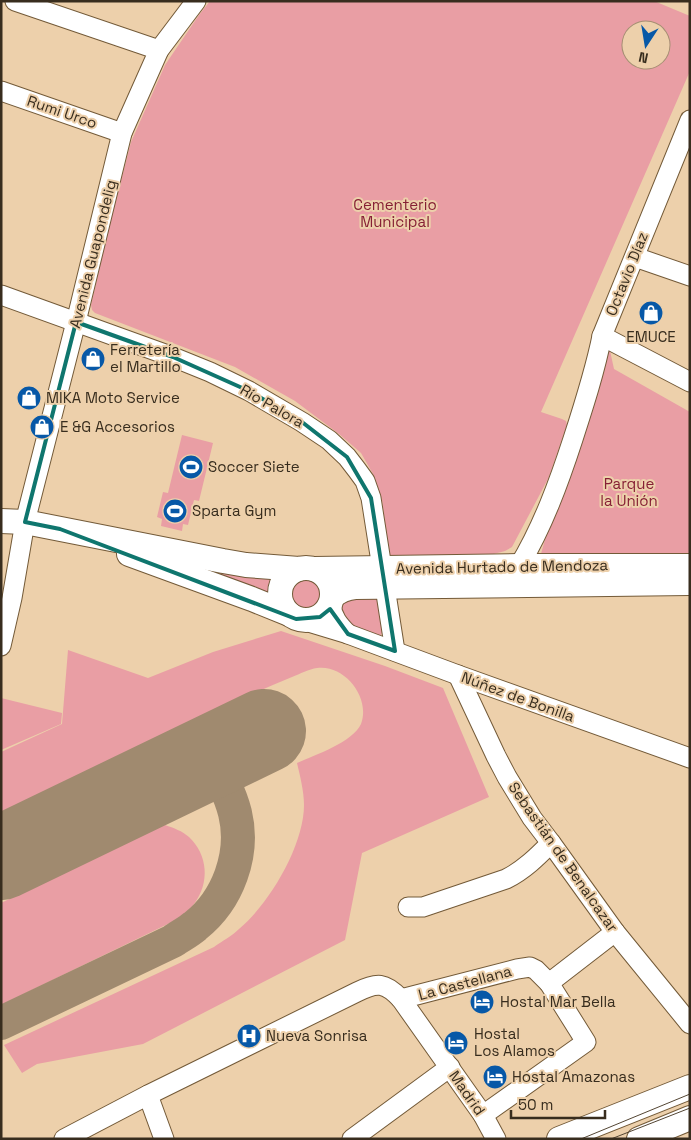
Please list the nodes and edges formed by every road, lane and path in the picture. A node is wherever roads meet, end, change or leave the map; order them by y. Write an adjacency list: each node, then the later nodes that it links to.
1 (15, 1): 3 (street)
2 (196, 1): 3 (street, Avenida Guapondelig)
3 (160, 50): 6 (street, Avenida Guapondelig)
4 (1, 91): 6 (street, Rumi Urco)
5 (690, 120): 7 (street, Octavio Díaz)
6 (122, 133): 10 (street, Avenida Guapondelig)
7 (635, 257): 8 (street); 11 (street, Octavio Díaz)
8 (690, 276)
9 (1, 295): 10 (street, Río Palora)
10 (76, 322): 14 (street, Avenida Guapondelig); 19 (street, Río Palora)
11 (602, 336): 12 (street, Octavio Díaz); 16 (street)
12 (690, 382)
13 (1, 521): 14 (main road, Avenida Hurtado de Mendoza)
14 (25, 522): 15 (main road, Avenida Hurtado de Mendoza); 24 (street, Avenida Guapondelig)
15 (60, 529): 18 (main road, Avenida Hurtado de Mendoza); 22 (main road, Avenida Hurtado de Mendoza)
16 (519, 566): 17 (main road, Avenida Hurtado de Mendoza); 19 (main road, Avenida Hurtado de Mendoza)
17 (690, 566)
18 (307, 569): 19 (main road, Avenida Hurtado de Mendoza); 21 (main road); 22 (main road)
19 (383, 578): 20 (main road, Avenida Hurtado de Mendoza); 21 (main road, Avenida Hurtado de Mendoza); 25 (street, Río Palora)
20 (690, 582)
21 (332, 600): 22 (main road); 23 (street)
22 (297, 618): 23 (street, Núñez de Bonilla)
23 (348, 634): 25 (street, Núñez de Bonilla)
24 (1, 646)
25 (394, 651): 26 (street, Núñez de Bonilla)
26 (458, 675): 27 (street, Núñez de Bonilla); 28 (street, Sebastián de Benalcazar)
27 (690, 758)
28 (551, 843): 29 (street); 30 (street, Sebastián de Benalcazar)
29 (408, 907)
30 (615, 932): 31 (street); 33 (street, Sebastián de Benalcazar)
31 (549, 983): 32 (street, La Castellana); 37 (street)
32 (401, 999): 34 (street, Madrid); 36 (street, La Castellana)
33 (689, 1022)
34 (450, 1067): 37 (street, Madrid); 41 (street)
35 (690, 1087): 43 (main road)
36 (148, 1094): 39 (street, La Castellana); 40 (street)
37 (483, 1115): 42 (street, Madrid)
38 (690, 1118): 44 (main road)
39 (64, 1139)
40 (164, 1139)
41 (352, 1139)
42 (496, 1139)
43 (559, 1139)
44 (639, 1139)

